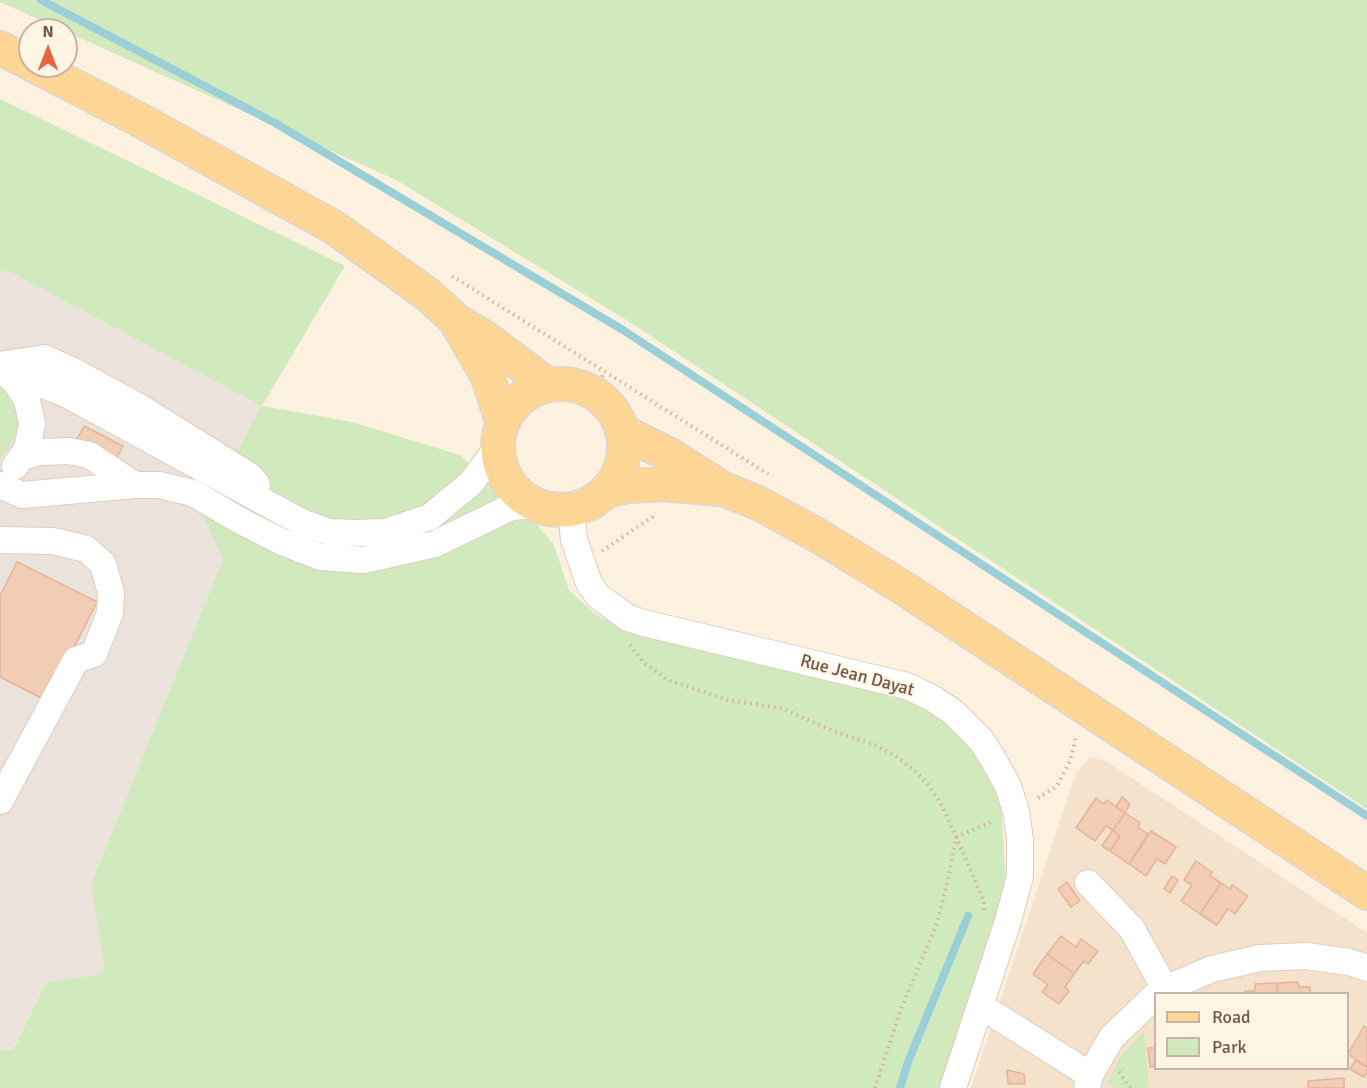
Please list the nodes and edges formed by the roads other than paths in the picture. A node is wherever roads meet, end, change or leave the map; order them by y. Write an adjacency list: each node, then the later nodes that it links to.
1 (0, 48): 2 (main road)
2 (18, 57)
3 (58, 78): 4 (main road)
4 (457, 321): 6 (main road); 8 (main road)
5 (0, 368): 8 (street); 9 (street)
6 (548, 385): 7 (main road); 8 (main road)
7 (623, 432): 13 (main road); 14 (main road)
8 (500, 435): 15 (main road)
9 (21, 457): 10 (street); 12 (street)
10 (0, 477)
11 (0, 485): 12 (street)
12 (135, 485): 15 (street)
13 (723, 489): 14 (main road); 20 (main road)
14 (608, 490): 16 (main road)
15 (536, 505): 16 (main road)
16 (571, 510): 24 (street, Rue Jean Dayat)
17 (0, 540): 18 (street)
18 (0, 801)
19 (1088, 883): 22 (street)
20 (1367, 893)
21 (1367, 968): 22 (street)
22 (1159, 992)
23 (1154, 997): 25 (street)
24 (979, 1008): 25 (street); 26 (street, Rue Jean Dayat)
25 (1088, 1081)
26 (953, 1088)

